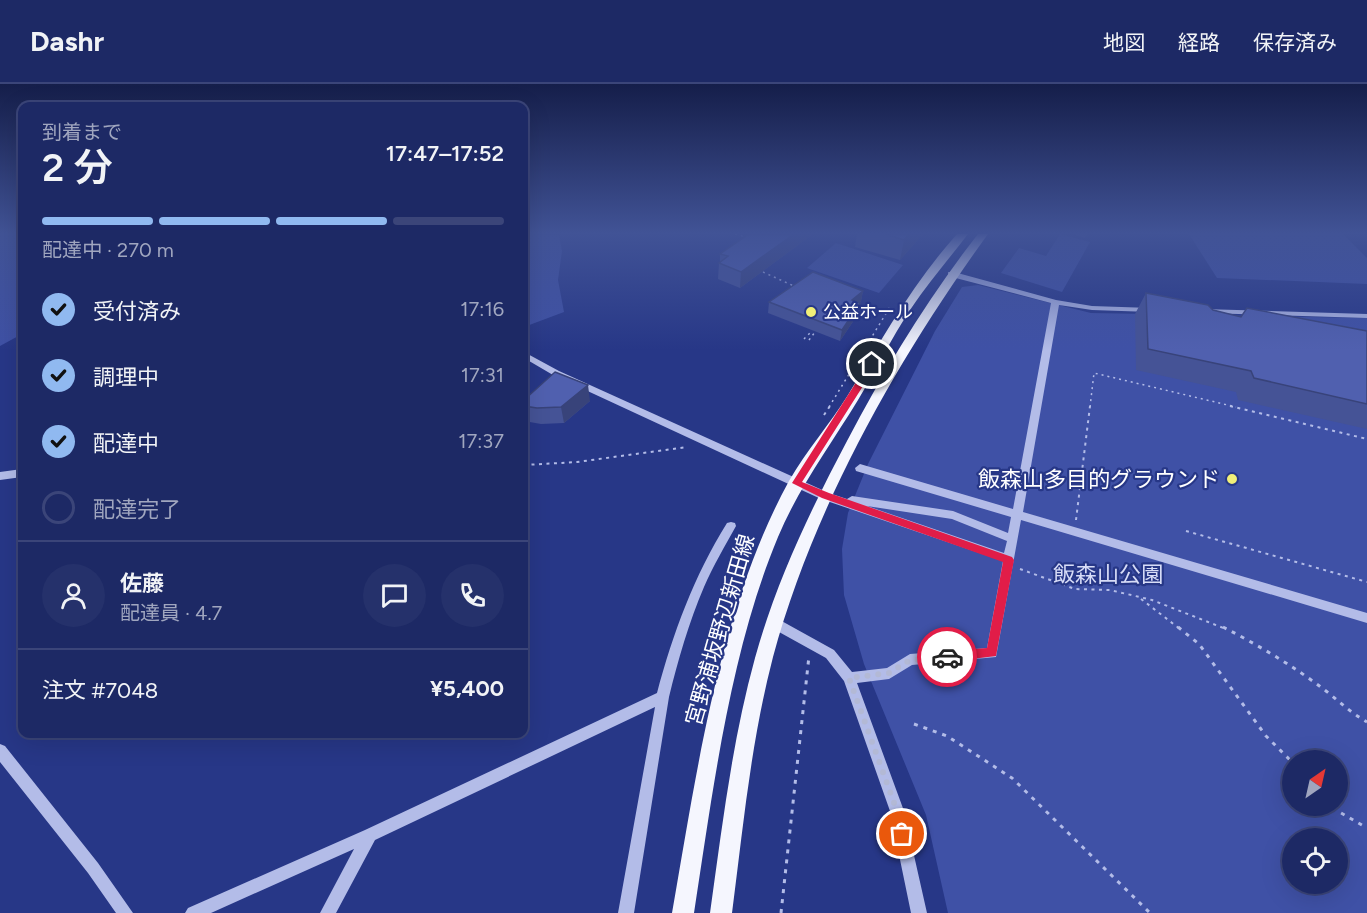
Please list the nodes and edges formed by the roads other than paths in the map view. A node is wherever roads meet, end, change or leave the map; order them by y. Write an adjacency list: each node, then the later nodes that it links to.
1 (930, 273): 13 (main road, 宮野浦坂野辺新田線)
2 (951, 274): 3 (street); 14 (main road)
3 (1055, 302): 4 (street); 15 (street)
4 (1164, 310)
5 (1200, 311): 6 (street)
6 (1367, 316)
7 (528, 357): 8 (street)
8 (556, 373): 9 (street); 13 (street)
9 (548, 380)
10 (860, 468): 15 (street)
11 (18, 473): 12 (street)
12 (0, 476)
13 (796, 483): 14 (street); 29 (main road, 宮野浦坂野辺新田線)
14 (825, 496): 17 (street); 18 (street); 20 (main road)
15 (1018, 514): 17 (street); 19 (street)
16 (731, 526): 22 (street)
17 (1012, 539): 18 (street)
18 (1009, 560): 21 (street)
19 (1367, 618)
20 (774, 623): 21 (street); 30 (main road)
21 (849, 678): 31 (street)
22 (663, 697): 24 (street); 28 (street)
23 (0, 751): 25 (street)
24 (370, 835): 26 (street); 27 (street)
25 (125, 913)
26 (193, 913)
27 (328, 913)
28 (626, 913)
29 (683, 913)
30 (721, 913)
31 (919, 913)

